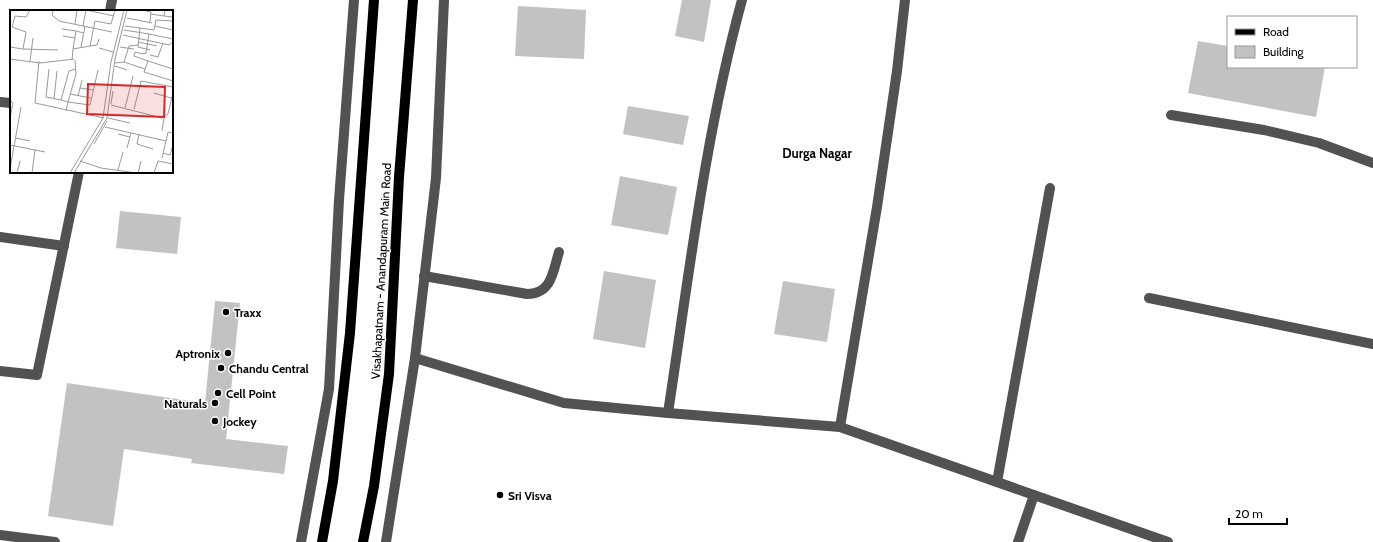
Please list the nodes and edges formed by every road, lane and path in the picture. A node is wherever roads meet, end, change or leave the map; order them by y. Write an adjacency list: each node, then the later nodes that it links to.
1 (112, 0): 8 (street)
2 (354, 0): 29 (street)
3 (374, 0): 30 (main road, Visakhapatnam - Anandapuram Main Road)
4 (413, 0): 31 (main road, Visakhapatnam - Anandapuram Main Road)
5 (444, 0): 18 (street)
6 (742, 0): 23 (street)
7 (905, 0): 24 (street)
8 (110, 10)
9 (0, 102): 10 (street)
10 (10, 103)
11 (1171, 115): 12 (street)
12 (1373, 163)
13 (79, 173): 16 (street)
14 (1050, 188): 25 (street)
15 (0, 237): 16 (street)
16 (64, 246): 22 (street)
17 (559, 252): 18 (street)
18 (424, 276): 21 (street)
19 (1149, 298): 20 (street)
20 (1373, 344)
21 (415, 358): 23 (street); 32 (street)
22 (0, 371)
23 (668, 413): 24 (street)
24 (840, 427): 25 (street)
25 (997, 482): 26 (street)
26 (1034, 495): 33 (street); 34 (street)
27 (0, 535): 28 (street)
28 (54, 542)
29 (301, 542)
30 (322, 542)
31 (363, 542)
32 (386, 542)
33 (1018, 542)
34 (1168, 542)

